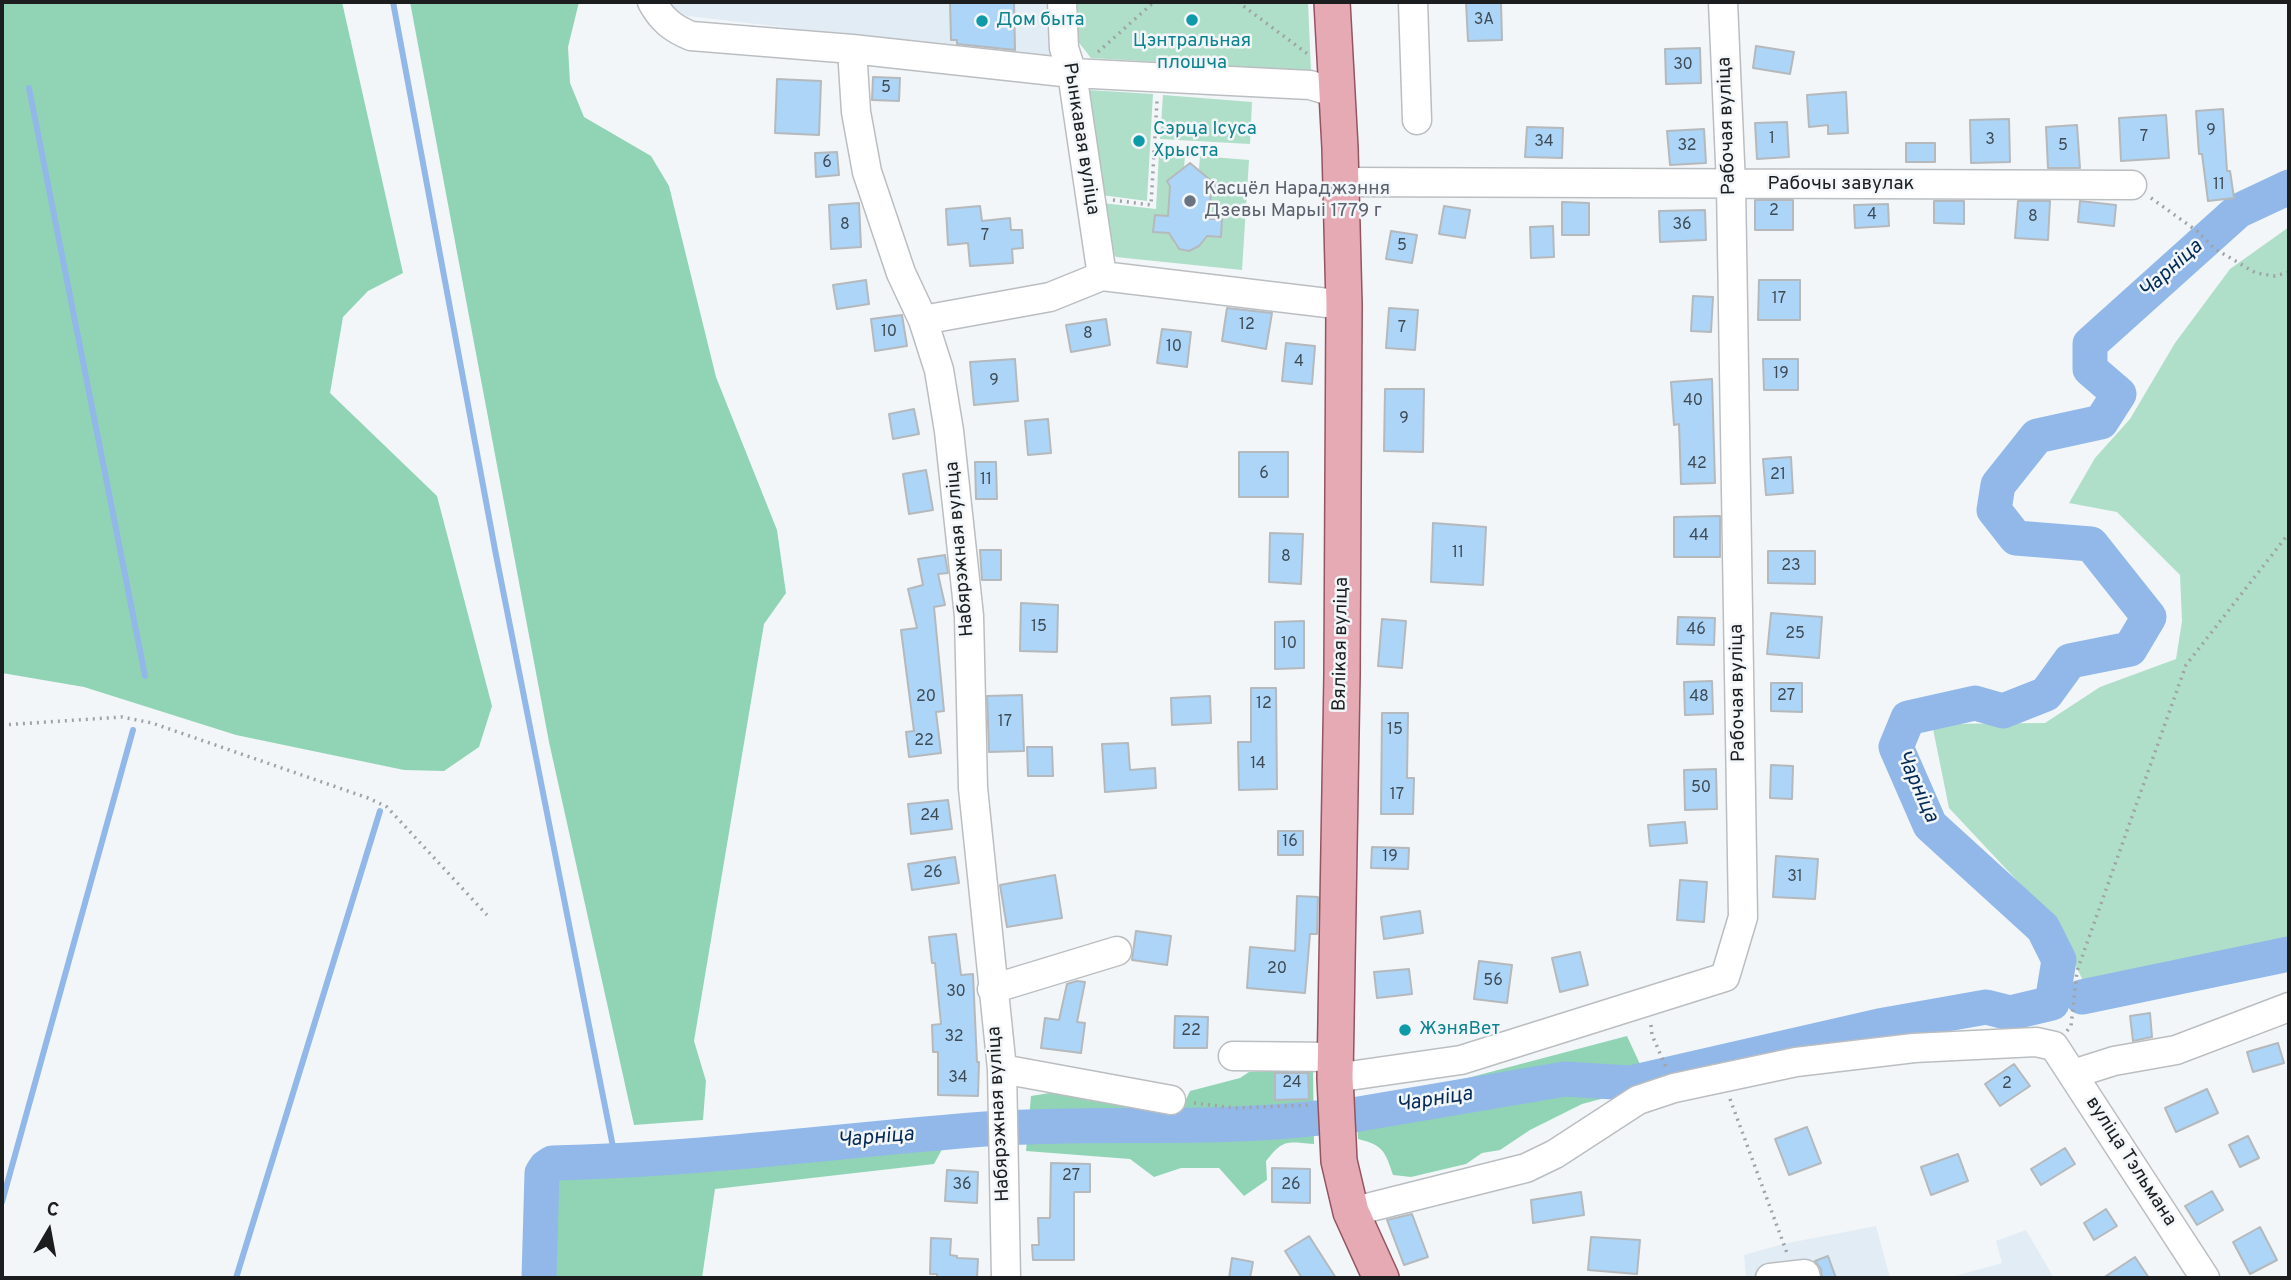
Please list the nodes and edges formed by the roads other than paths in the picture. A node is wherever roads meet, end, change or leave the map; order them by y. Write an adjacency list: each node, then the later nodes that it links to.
1 (652, 2): 6 (street)
2 (1062, 2): 7 (street, Рынкавая вуліца)
3 (1332, 2): 8 (main road, Вялікая вуліца)
4 (1413, 2): 9 (street)
5 (1723, 2): 11 (street, Рабочая вуліца)
6 (852, 49): 7 (street); 15 (street, Набярэжная вуліца)
7 (1082, 66): 8 (street); 13 (street, Рынкавая вуліца)
8 (1337, 93): 10 (main road, Вялікая вуліца)
9 (1417, 120)
10 (1341, 182): 11 (street, Рабочы завулак); 14 (main road, Вялікая вуліца)
11 (1731, 185): 12 (street, Рабочы завулак); 22 (street, Рабочая вуліца)
12 (2132, 185)
13 (1102, 276): 14 (street); 15 (street)
14 (1344, 305): 22 (main road, Вялікая вуліца)
15 (923, 320): 17 (street, Набярэжная вуліца)
16 (1117, 951): 17 (street)
17 (992, 989): 20 (street, Набярэжная вуліца)
18 (2289, 1007): 21 (street)
19 (1233, 1056): 22 (street, Рабочая вуліца)
20 (1002, 1069): 23 (street); 25 (street, Набярэжная вуліца)
21 (2073, 1074): 24 (street, вуліца Тэльмана); 27 (street, вуліца Тэльмана)
22 (1331, 1080): 24 (main road, Вялікая вуліца)
23 (1171, 1100)
24 (1351, 1212): 26 (main road, Вялікая вуліца)
25 (1006, 1278)
26 (1381, 1278)
27 (2205, 1278)

